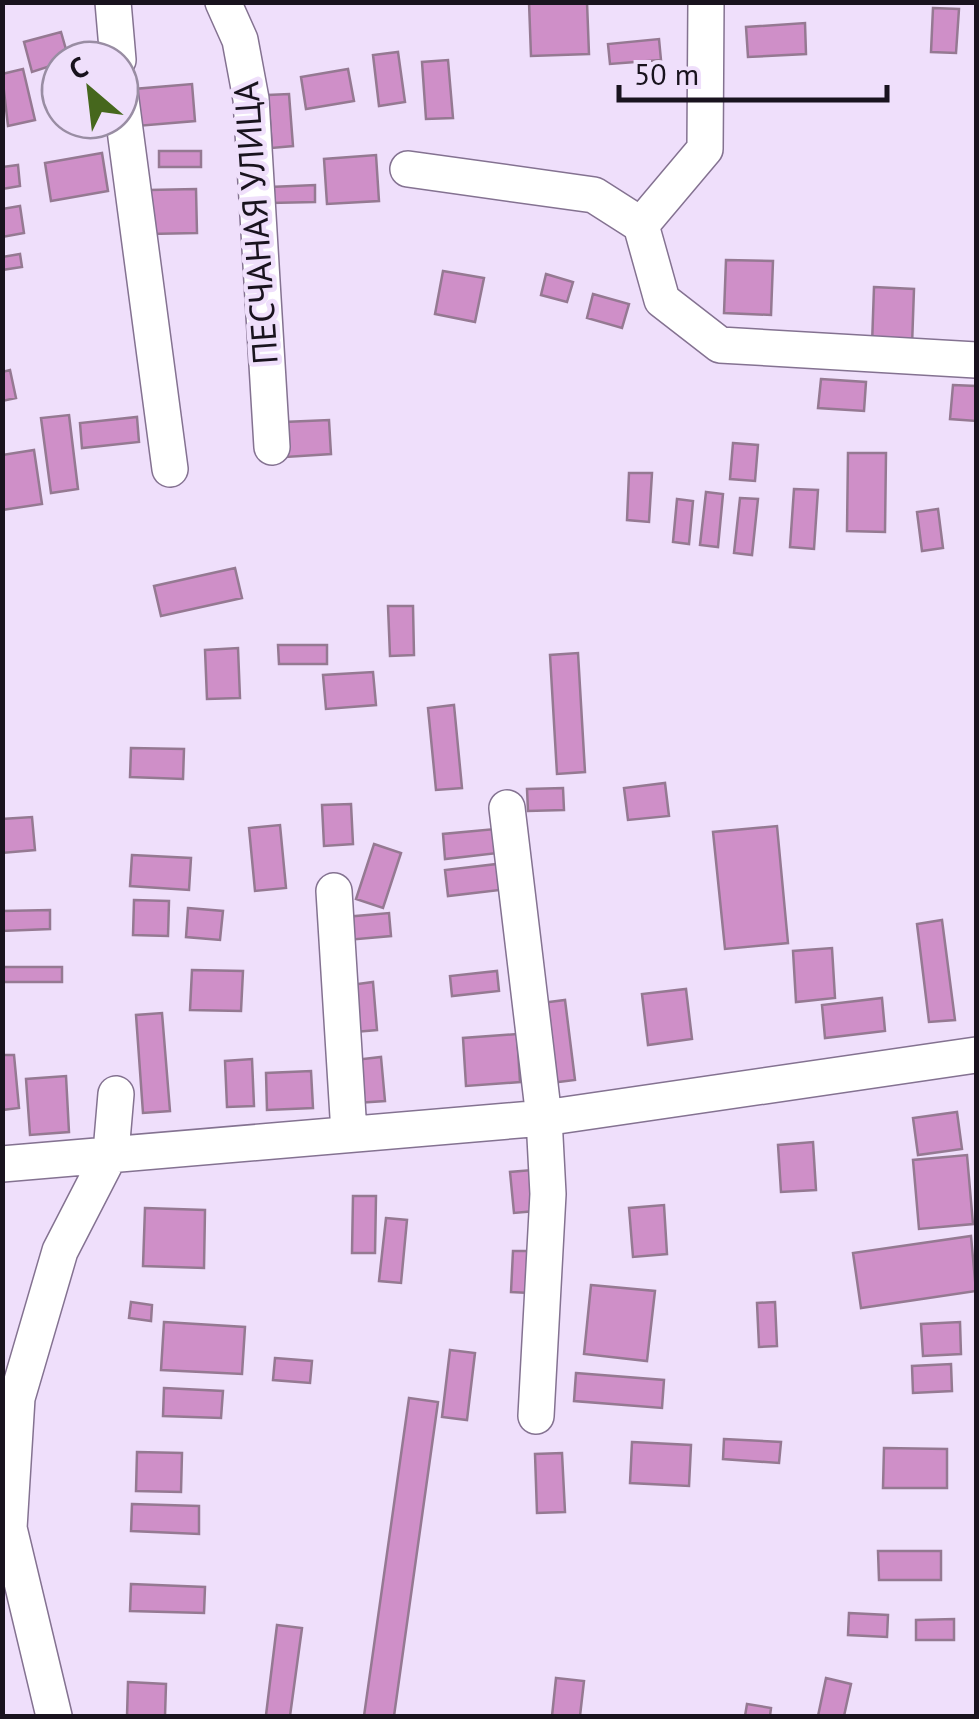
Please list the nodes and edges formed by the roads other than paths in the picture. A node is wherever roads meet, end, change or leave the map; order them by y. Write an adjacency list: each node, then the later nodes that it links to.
1 (114, 2): 4 (street)
2 (223, 2): 9 (street, ПЕСЧАНАЯ УЛИЦА)
3 (706, 2): 7 (street)
4 (117, 40)
5 (126, 140): 10 (street)
6 (408, 168): 7 (street)
7 (641, 225): 8 (street)
8 (976, 360)
9 (272, 447)
10 (170, 469)
11 (508, 808): 15 (street)
12 (334, 891): 16 (street)
13 (976, 1055): 15 (street)
14 (116, 1094): 17 (street)
15 (544, 1118): 16 (street); 20 (street)
16 (350, 1133): 17 (street)
17 (111, 1152): 18 (street); 19 (street)
18 (2, 1164)
19 (10, 1389): 21 (street)
20 (536, 1416)
21 (54, 1716)

